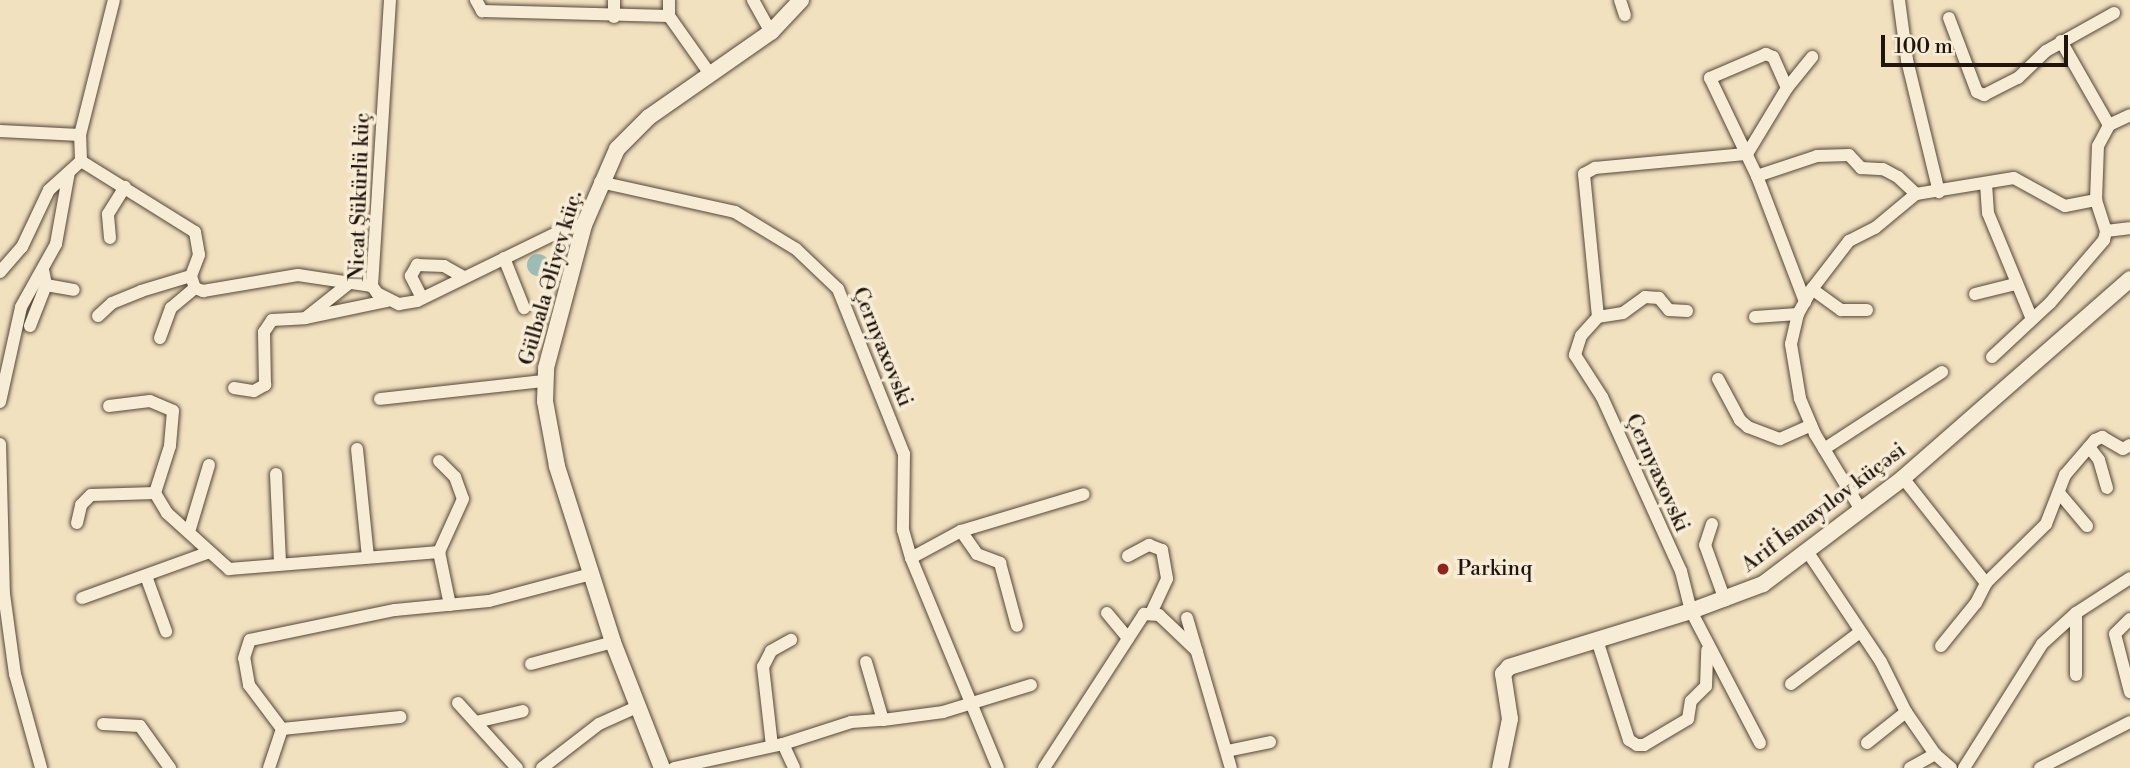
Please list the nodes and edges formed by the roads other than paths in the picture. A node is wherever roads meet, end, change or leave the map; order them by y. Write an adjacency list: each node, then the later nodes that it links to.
1 (114, 0): 23 (street)
2 (390, 0): 47 (street, Nicat Şükürlü küç)
3 (476, 0): 13 (street)
4 (614, 0): 13 (street)
5 (669, 0): 12 (street)
6 (753, 0): 15 (street)
7 (801, 0): 15 (street, Gülbala Əliyev küç.)
8 (1620, 0): 11 (street)
9 (1899, 0): 31 (street)
10 (2114, 13): 16 (street)
11 (1625, 15)
12 (669, 16): 13 (street); 18 (street)
13 (614, 17)
14 (1949, 18): 16 (street)
15 (771, 32): 18 (street, Gülbala Əliyev küç.)
16 (2062, 41): 21 (street)
17 (1812, 57): 19 (street)
18 (710, 74): 28 (street, Gülbala Əliyev küç.)
19 (1787, 88): 24 (street); 24 (street)
20 (2130, 115): 21 (street)
21 (2109, 125): 33 (street)
22 (0, 131): 23 (street)
23 (80, 135): 25 (street)
24 (1747, 154): 27 (street); 59 (street)
25 (81, 161): 26 (street); 30 (street)
26 (69, 172): 39 (street); 40 (street)
27 (1757, 176): 32 (street); 53 (street)
28 (600, 182): 34 (street, Gülbala Əliyev küç.); 98 (street, Çernyaxovski)
29 (1986, 184): 31 (street); 33 (street); 45 (street)
30 (125, 187): 37 (street); 44 (street)
31 (1939, 192): 32 (street)
32 (1916, 194): 48 (street)
33 (2096, 200): 36 (street)
34 (584, 225): 38 (street, Nicat Şükürlü küç); 68 (street, Gülbala Əliyev küç.)
35 (2129, 228): 36 (street)
36 (2106, 231): 62 (street)
37 (110, 238)
38 (504, 258): 41 (street, Nicat Şükürlü küç); 54 (street)
39 (43, 270): 46 (street); 71 (street)
40 (0, 272)
41 (464, 277): 51 (street, Nicat Şükürlü küç); 51 (street)
42 (2130, 279): 82 (street, Arif İsmayılov küçəsi)
43 (352, 281): 44 (street); 47 (street); 61 (street)
44 (193, 282): 58 (street); 64 (street)
45 (2014, 284): 50 (street); 62 (street)
46 (46, 285): 49 (street); 63 (street)
47 (372, 286): 52 (street, Nicat Şükürlü küç)
48 (1812, 289): 53 (street); 55 (street)
49 (74, 290)
50 (1975, 294)
51 (422, 298): 52 (street, Nicat Şükürlü küç)
52 (387, 301): 61 (street)
53 (1805, 302): 57 (street)
54 (524, 308)
55 (1867, 310)
56 (1687, 311): 59 (street)
57 (1798, 314): 60 (street); 73 (street)
58 (98, 316)
59 (1598, 317): 108 (street, Çernyaxovski)
60 (1755, 317)
61 (305, 318): 69 (street)
62 (2032, 319): 65 (street)
63 (30, 326)
64 (160, 338)
65 (1992, 357)
66 (1942, 372): 78 (street)
67 (1718, 379): 73 (street)
68 (544, 381): 70 (street); 100 (street, Gülbala Əliyev küç.)
69 (234, 388)
70 (380, 399)
71 (0, 402)
72 (108, 406): 84 (street)
73 (1811, 425): 78 (street)
74 (0, 443): 146 (street)
75 (2130, 445): 76 (street)
76 (2089, 447): 83 (street); 86 (street)
77 (357, 449): 97 (street)
78 (1824, 449): 87 (street)
79 (439, 461): 94 (street)
80 (209, 465): 92 (street)
81 (276, 474): 99 (street)
82 (1903, 478): 87 (street, Arif İsmayılov küçəsi); 103 (street)
83 (2107, 488)
84 (155, 493): 88 (street); 92 (street)
85 (1084, 494): 91 (street)
86 (2060, 494): 90 (street); 103 (street)
87 (1861, 510): 93 (street, Arif İsmayılov küçəsi)
88 (77, 523)
89 (1713, 524): 105 (street)
90 (2087, 526)
91 (961, 531): 98 (street); 113 (street)
92 (189, 532): 95 (street)
93 (1807, 551): 105 (street, Arif İsmayılov küçəsi); 115 (street)
94 (439, 552): 97 (street); 106 (street)
95 (207, 553): 99 (street); 101 (street)
96 (1128, 556): 107 (street)
97 (368, 557): 99 (street)
98 (911, 558): 130 (street, Çernyaxovski)
99 (280, 562)
100 (591, 574): 106 (street); 119 (street, Gülbala Əliyev küç.)
101 (146, 576): 104 (street); 114 (street)
102 (2130, 578): 110 (street)
103 (1986, 583): 121 (street)
104 (82, 598)
105 (1726, 600): 108 (street, Arif İsmayılov küçəsi)
106 (450, 605): 139 (street)
107 (1152, 611): 116 (street); 122 (street)
108 (1691, 611): 118 (street, Arif İsmayılov küçəsi); 120 (street, Çernyaxovski)
109 (1107, 612): 116 (street)
110 (2076, 613): 125 (street); 160 (street)
111 (1187, 618): 122 (street)
112 (2130, 619): 128 (street)
113 (1017, 626)
114 (166, 631)
115 (1860, 632): 126 (street); 133 (street)
116 (1128, 638): 155 (street)
117 (791, 640): 143 (street)
118 (1597, 640): 120 (street); 157 (street, Arif İsmayılov küçəsi)
119 (613, 642): 124 (street); 131 (street, Gülbala Əliyev küç.)
120 (1707, 644): 141 (street, Çernyaxovski)
121 (1941, 646)
122 (1197, 651): 144 (street)
123 (866, 662): 135 (street)
124 (531, 664)
125 (2076, 675)
126 (1791, 684)
127 (1031, 685): 130 (street)
128 (2130, 692)
129 (458, 703): 136 (street)
130 (971, 703): 135 (street); 154 (street, Çernyaxovski)
131 (637, 707): 150 (street); 151 (street, Gülbala Əliyev küç.)
132 (523, 711): 136 (street)
133 (1906, 712): 142 (street); 145 (street)
134 (400, 717): 139 (street)
135 (883, 720): 143 (street)
136 (476, 722): 149 (street)
137 (2130, 722): 161 (street)
138 (103, 724): 147 (street)
139 (282, 729): 148 (street)
140 (1270, 742): 144 (street)
141 (1760, 743)
142 (1867, 743)
143 (777, 745): 152 (street); 153 (street)
144 (1227, 751): 156 (street)
145 (1935, 754): 158 (street); 159 (street)
146 (41, 768)
147 (170, 768)
148 (270, 768)
149 (517, 768)
150 (542, 768)
151 (662, 768)
152 (674, 768)
153 (794, 768)
154 (998, 768)
155 (1044, 768)
156 (1231, 768)
157 (1500, 768)
158 (1910, 768)
159 (1951, 768)
160 (1965, 768)
161 (2040, 768)

